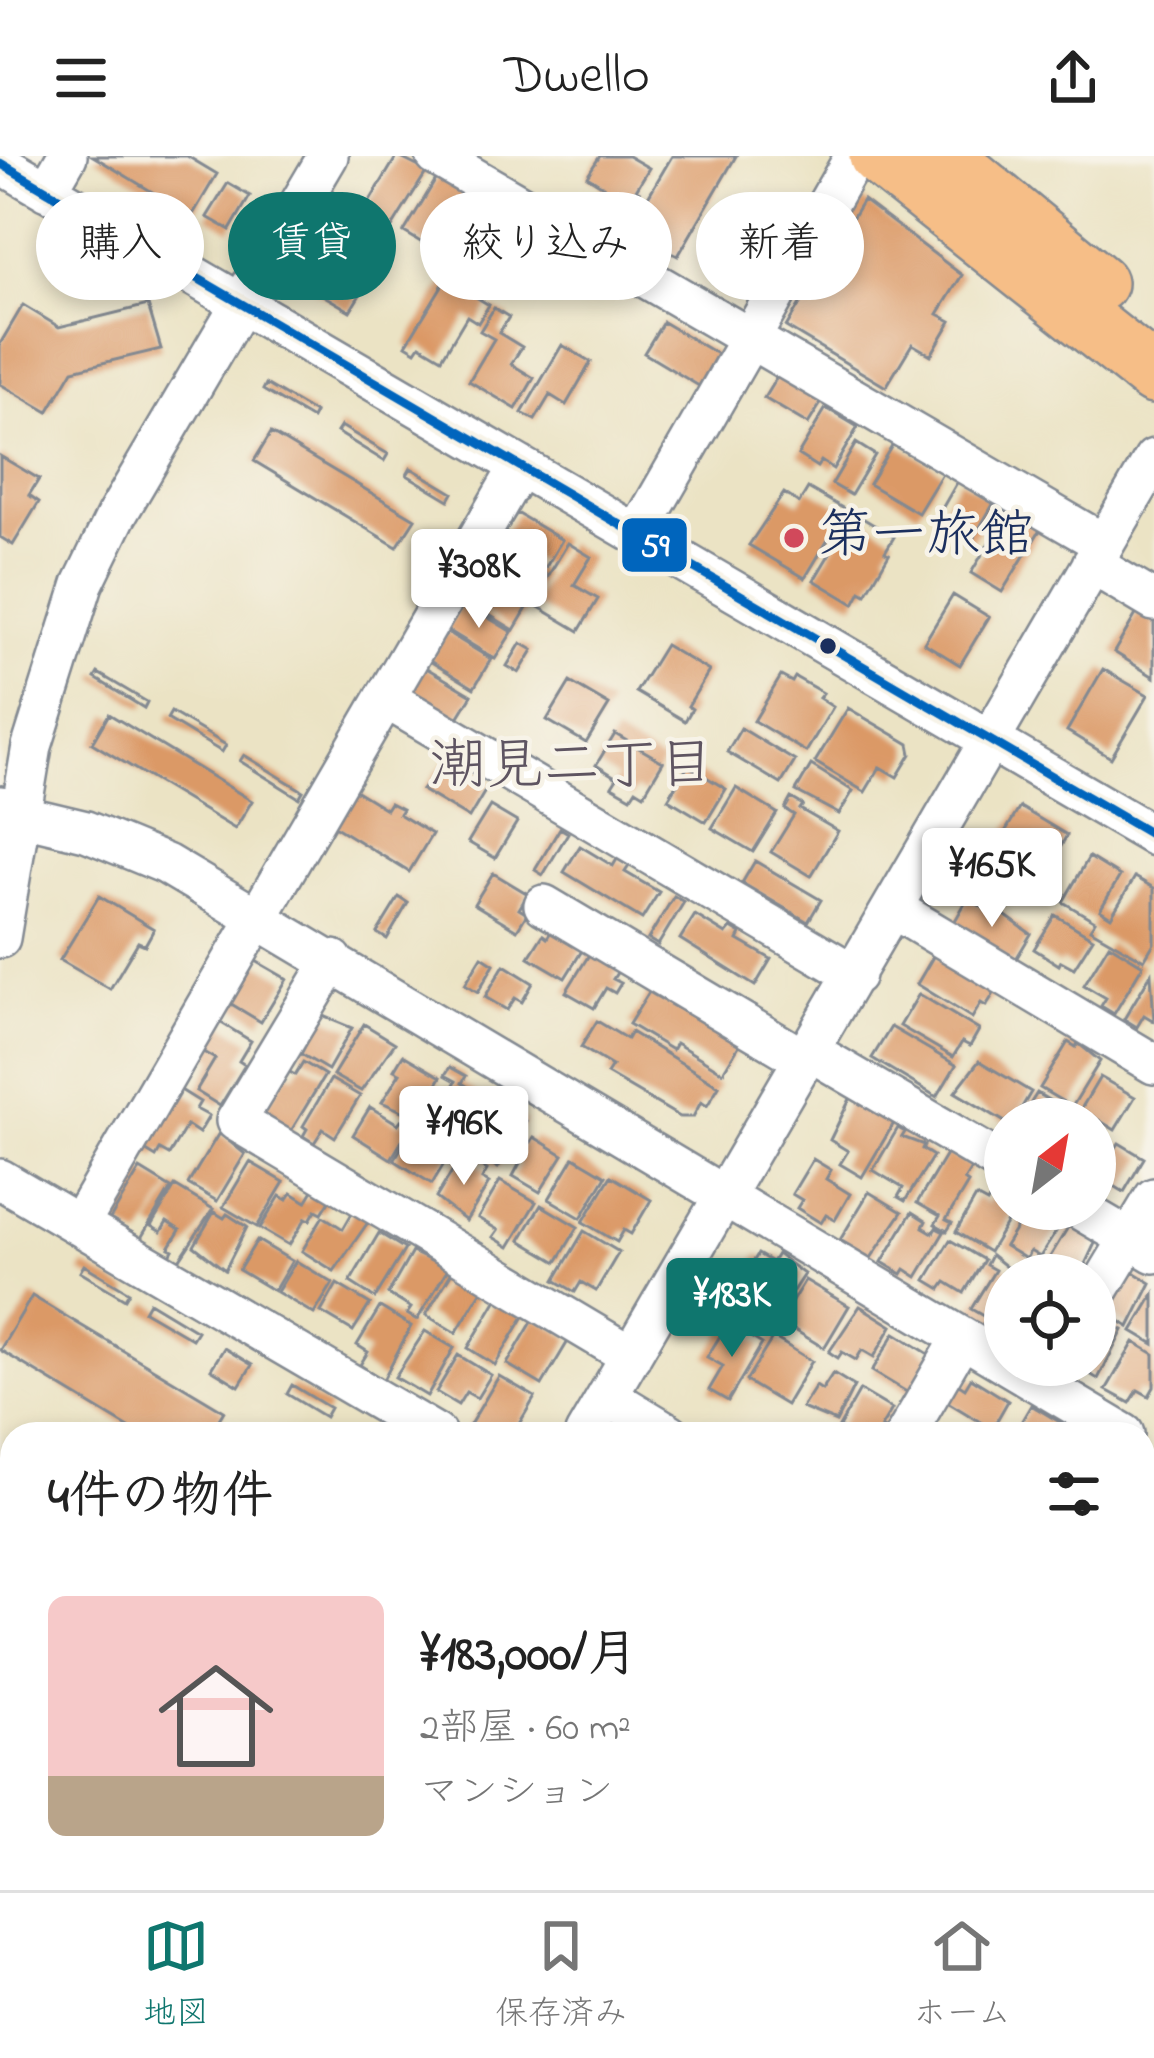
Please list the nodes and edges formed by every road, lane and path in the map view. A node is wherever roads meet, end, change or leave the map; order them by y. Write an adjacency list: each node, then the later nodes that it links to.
1 (67, 156): 8 (street)
2 (328, 156): 9 (street)
3 (436, 156): 11 (street)
4 (855, 156): 11 (street)
5 (878, 156): 12 (highway)
6 (944, 156): 10 (highway)
7 (0, 163): 8 (street)
8 (46, 191): 9 (street)
9 (242, 302): 14 (street); 20 (street)
10 (1154, 330)
11 (750, 337): 15 (street); 16 (street)
12 (1154, 375)
13 (1154, 458): 16 (street)
14 (520, 466): 15 (street); 18 (street)
15 (637, 535): 19 (street)
16 (1098, 554): 17 (street); 19 (street)
17 (1154, 601)
18 (385, 698): 24 (street); 27 (street)
19 (992, 743): 21 (street); 23 (street)
20 (9, 811): 24 (street); 25 (street)
21 (1154, 836)
22 (544, 905): 28 (street)
23 (894, 909): 27 (street); 29 (street)
24 (260, 917): 26 (street); 34 (street)
25 (0, 938)
26 (333, 960): 32 (street); 40 (street)
27 (855, 975): 28 (street)
28 (807, 1055): 30 (street); 32 (street)
29 (1154, 1064)
30 (984, 1154)
31 (0, 1179): 34 (street)
32 (725, 1196): 38 (street); 40 (street)
33 (1154, 1198): 36 (street)
34 (80, 1225): 43 (street)
35 (1115, 1230): 36 (street)
36 (1142, 1246): 37 (street)
37 (1116, 1274)
38 (962, 1338): 39 (street); 46 (street)
39 (984, 1351)
40 (631, 1356): 42 (street)
41 (1062, 1386): 47 (street)
42 (607, 1396): 44 (street); 45 (street)
43 (416, 1422)
44 (592, 1422)
45 (650, 1422)
46 (913, 1422)
47 (1109, 1422)

